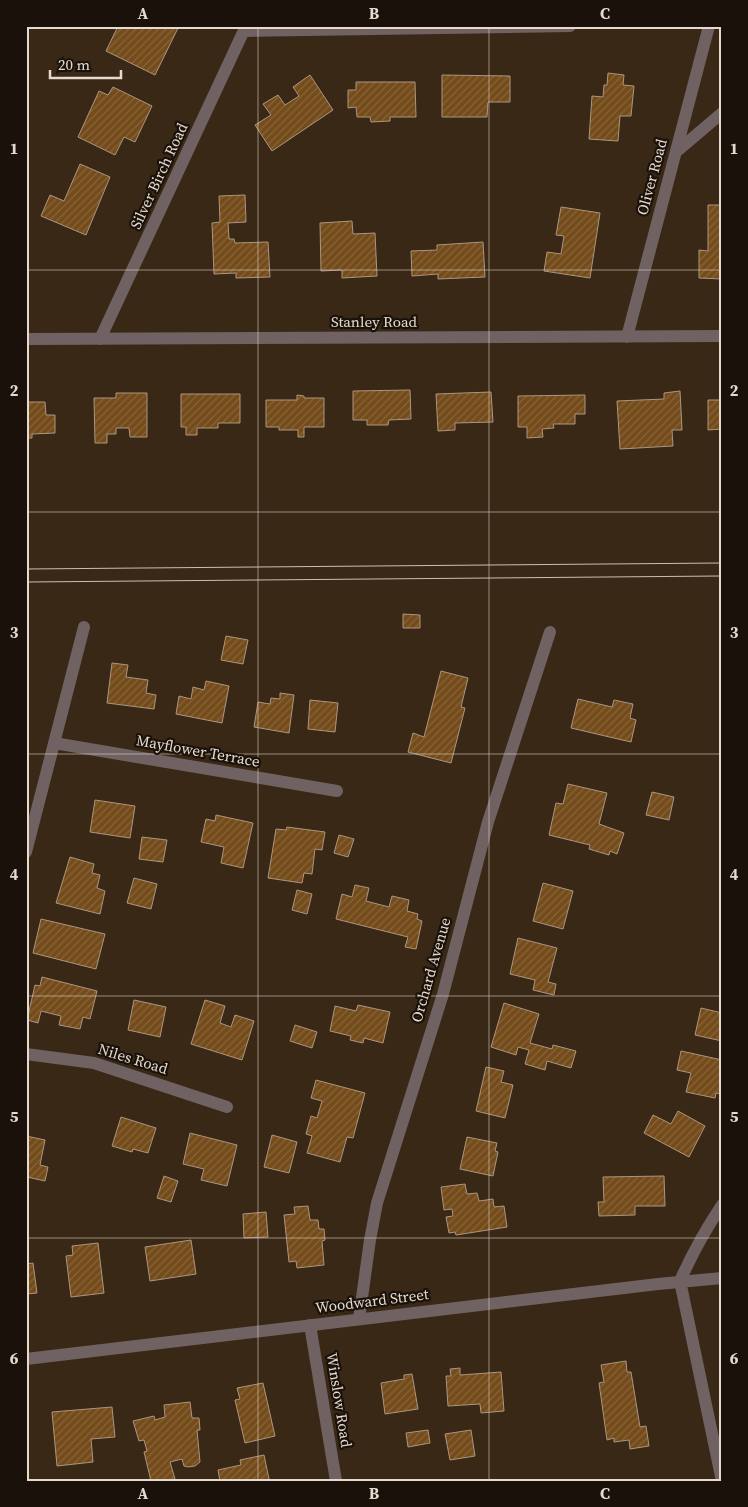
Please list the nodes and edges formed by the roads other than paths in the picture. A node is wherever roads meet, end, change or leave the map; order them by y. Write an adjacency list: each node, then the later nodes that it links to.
1 (570, 26): 3 (street)
2 (709, 26): 5 (street, Oliver Road)
3 (245, 29): 9 (street, Silver Birch Road)
4 (722, 113): 5 (street)
5 (676, 152): 7 (street, Oliver Road)
6 (722, 336): 7 (street, Stanley Road)
7 (627, 337): 9 (street, Stanley Road)
8 (26, 339): 9 (street, Stanley Road)
9 (100, 339)
10 (84, 627): 12 (street)
11 (550, 632): 20 (street, Orchard Avenue)
12 (54, 743): 13 (street, Mayflower Terrace); 14 (street)
13 (336, 791)
14 (26, 852)
15 (26, 1054): 16 (street, Niles Road)
16 (227, 1107)
17 (722, 1205): 19 (street)
18 (722, 1278): 19 (street, Woodward Street)
19 (680, 1281): 20 (street, Woodward Street); 24 (street)
20 (359, 1319): 21 (street, Woodward Street)
21 (310, 1325): 22 (street, Woodward Street); 23 (street, Winslow Road)
22 (26, 1359)
23 (336, 1481)
24 (722, 1481)

